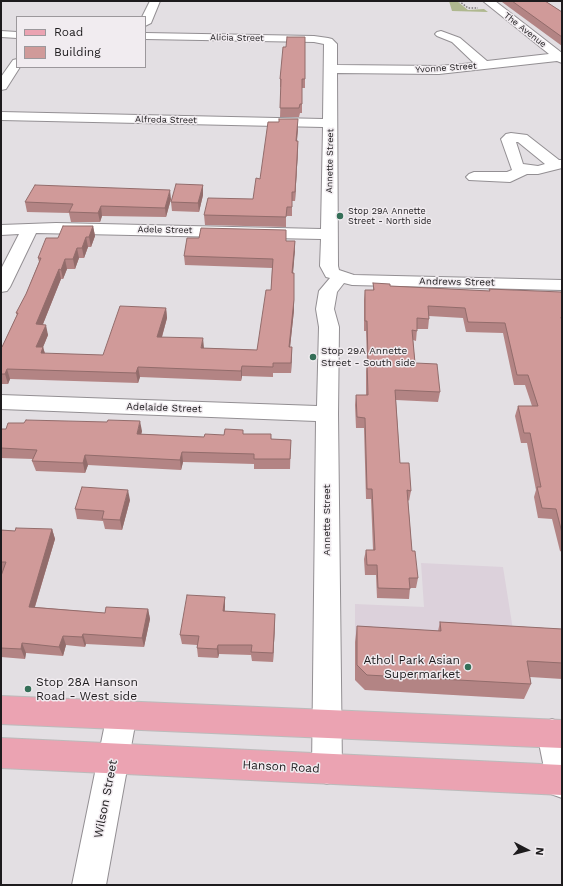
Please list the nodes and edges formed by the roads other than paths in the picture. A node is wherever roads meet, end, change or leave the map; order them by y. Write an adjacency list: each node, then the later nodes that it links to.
1 (155, 1): 3 (street)
2 (484, 5): 9 (street, The Avenue)
3 (146, 21)
4 (1, 34): 6 (street)
5 (441, 34): 11 (street)
6 (16, 35)
7 (146, 36): 8 (street, Alicia Street)
8 (328, 41): 12 (street, Annette Street)
9 (561, 58): 11 (street, Yvonne Street)
10 (16, 64): 13 (street)
11 (484, 65): 12 (street, Yvonne Street)
12 (332, 69): 15 (street, Annette Street)
13 (1, 86)
14 (1, 116): 15 (street, Alfreda Street)
15 (331, 123): 21 (street, Annette Street)
16 (559, 165): 17 (street); 17 (street)
17 (523, 169): 18 (street)
18 (474, 177)
19 (30, 228): 20 (street, Adele Street); 21 (street, Adele Street); 24 (street)
20 (1, 230)
21 (329, 234): 22 (street, Annette Street)
22 (346, 278): 23 (street, Andrews Street); 26 (street, Annette Street)
23 (562, 285)
24 (1, 287)
25 (1, 402): 26 (street, Adelaide Street)
26 (327, 414): 29 (street, Annette Street)
27 (1, 710): 28 (main road)
28 (122, 714): 29 (main road); 32 (street, Wilson Street)
29 (327, 723): 30 (main road); 33 (street, Annette Street)
30 (557, 734): 34 (street)
31 (1, 752): 32 (main road, Hanson Road)
32 (114, 758): 33 (main road, Hanson Road); 35 (street, Wilson Street)
33 (327, 769): 34 (main road, Hanson Road)
34 (562, 781)
35 (89, 885)

